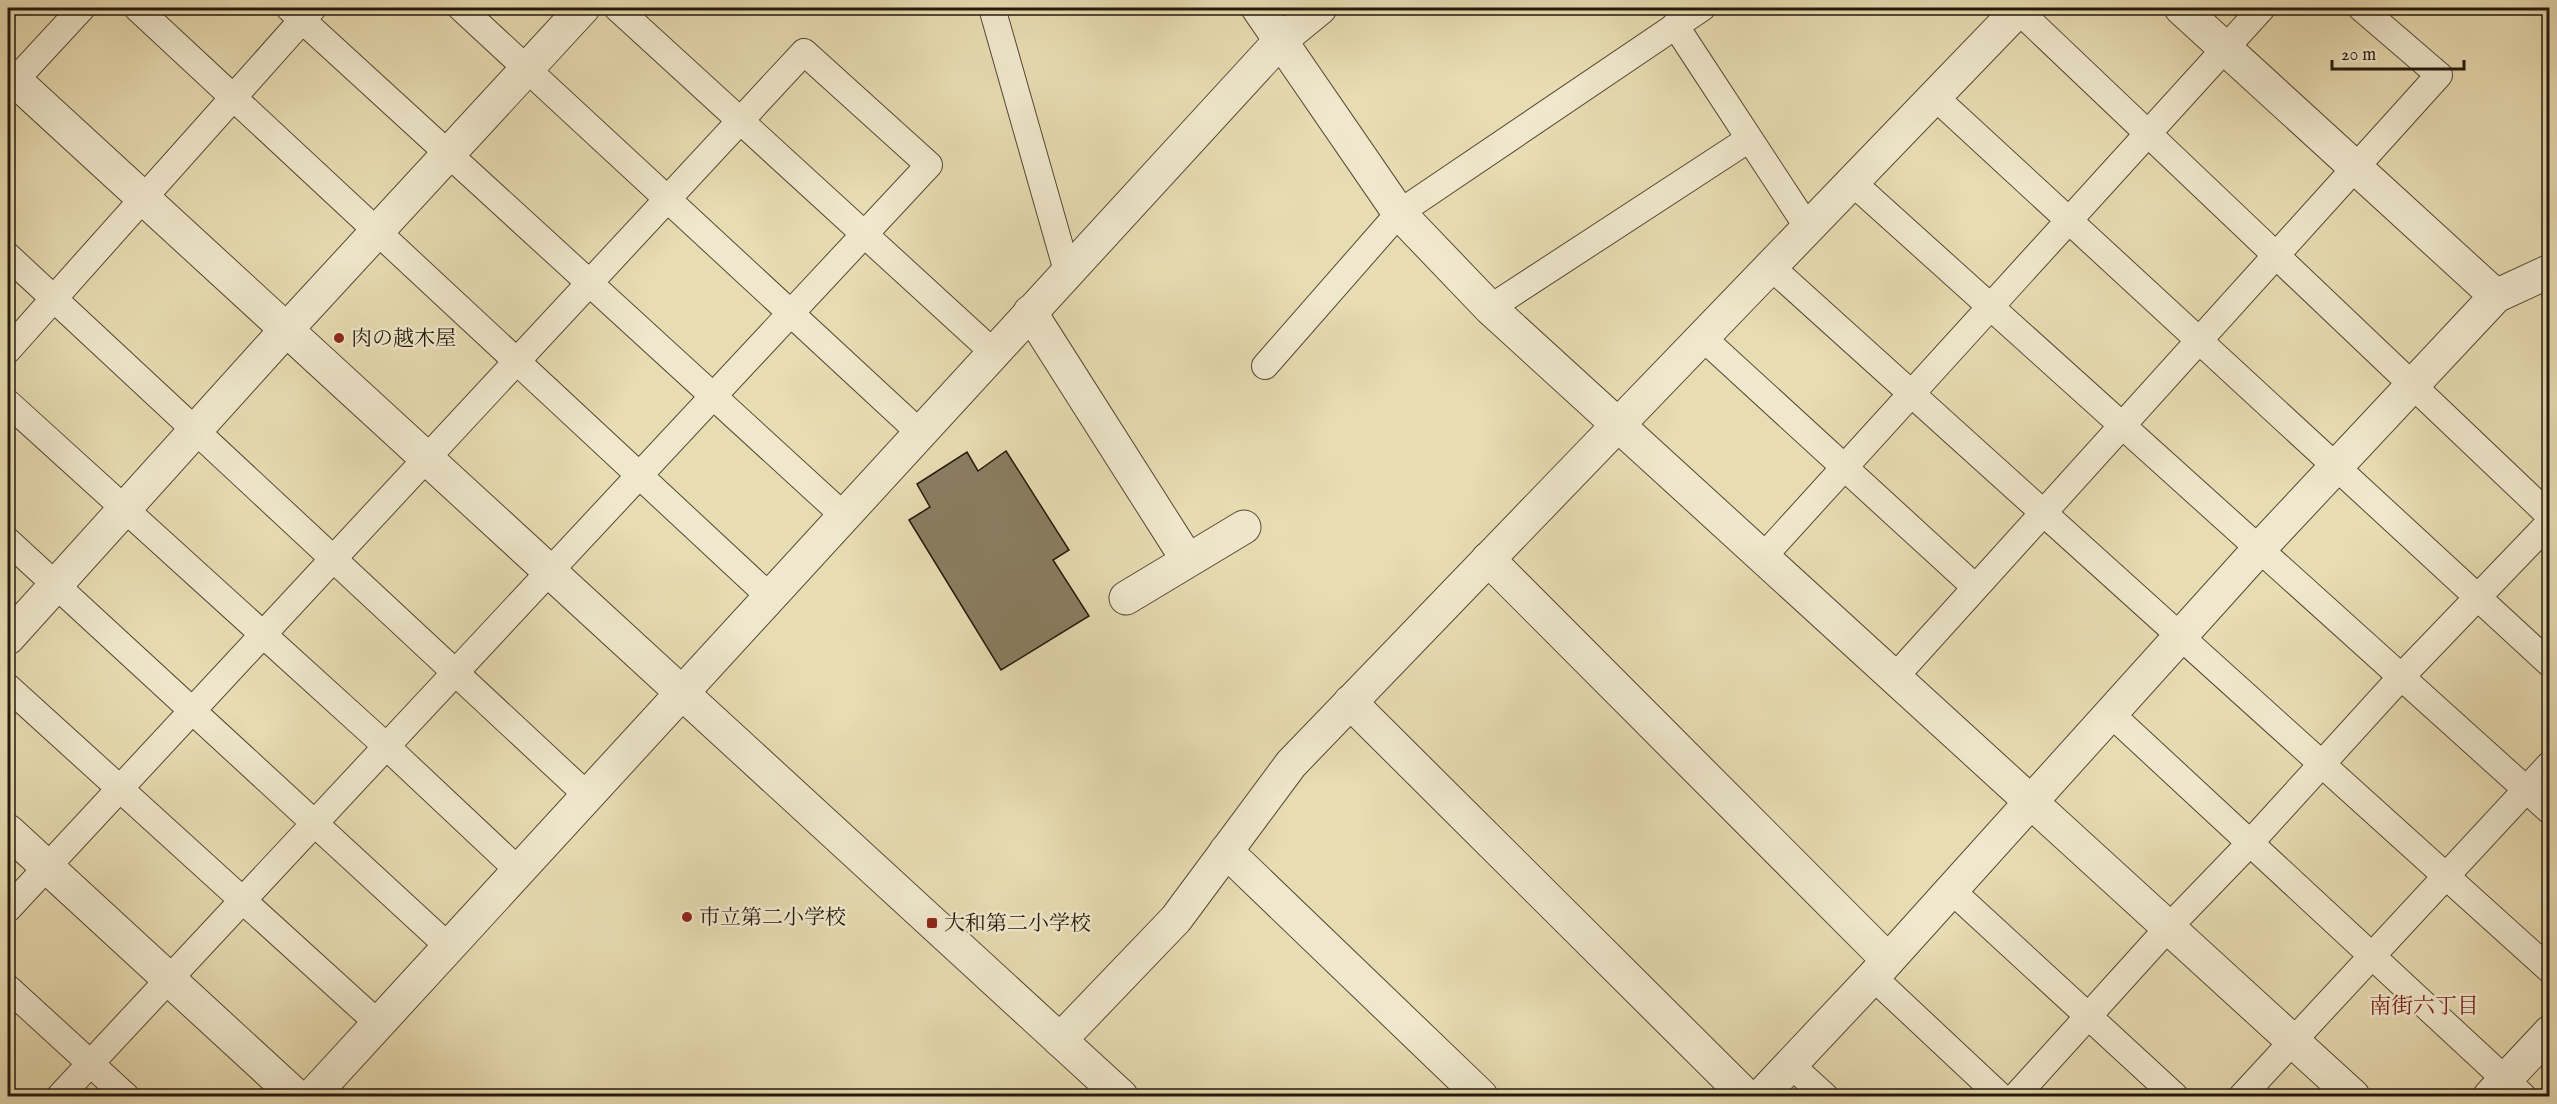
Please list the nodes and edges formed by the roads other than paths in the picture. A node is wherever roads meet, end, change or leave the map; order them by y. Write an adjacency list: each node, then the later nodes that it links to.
1 (82, 8): 19 (lane)
2 (137, 8): 21 (lane)
3 (461, 8): 18 (lane)
4 (583, 8): 18 (street)
5 (617, 8): 22 (lane)
6 (992, 8): 38 (lane)
7 (1258, 8): 16 (street)
8 (1320, 8): 16 (street)
9 (1702, 8): 15 (lane)
10 (2181, 8): 17 (street)
11 (2262, 8): 17 (lane)
12 (2361, 8): 26 (lane)
13 (2019, 9): 20 (street); 23 (lane)
14 (301, 12): 21 (lane); 25 (lane)
15 (1675, 25): 24 (lane); 30 (lane)
16 (1281, 40): 30 (street); 38 (street)
17 (2225, 48): 23 (lane); 26 (street)
18 (527, 68): 25 (street); 29 (lane)
19 (10, 81): 28 (street)
20 (1935, 97): 27 (street); 31 (lane)
21 (233, 98): 28 (lane); 33 (lane)
22 (740, 121): 29 (lane); 34 (lane); 34 (lane)
23 (2148, 134): 31 (lane); 35 (lane)
24 (1749, 139): 32 (lane); 44 (lane)
25 (448, 154): 33 (street); 40 (lane)
26 (2354, 168): 35 (lane); 41 (street)
27 (1852, 182): 32 (street); 43 (lane)
28 (143, 198): 42 (lane); 47 (street)
29 (668, 199): 40 (lane); 46 (lane)
30 (1399, 213): 44 (street); 53 (lane)
31 (2068, 221): 43 (lane); 49 (lane)
32 (1808, 228): 37 (street)
33 (376, 231): 47 (street); 52 (lane)
34 (865, 234): 46 (lane); 51 (lane)
35 (2275, 255): 49 (lane); 54 (lane)
36 (8, 256): 42 (lane)
37 (1771, 267): 48 (street); 55 (lane)
38 (1067, 271): 45 (street)
39 (2550, 271): 41 (street)
40 (590, 283): 52 (lane); 56 (lane)
41 (2496, 296): 54 (street)
42 (53, 298): 50 (lane); 60 (lane)
43 (1990, 306): 55 (lane); 59 (lane)
44 (1490, 308): 58 (street)
45 (1030, 312): 51 (street); 76 (street)
46 (791, 313): 56 (lane); 61 (lane)
47 (286, 330): 60 (street); 62 (street)
48 (1702, 338): 58 (street); 63 (lane)
49 (2198, 340): 59 (lane); 64 (lane)
50 (8, 350)
51 (993, 352): 61 (street)
52 (516, 362): 62 (lane); 65 (lane)
53 (1265, 366)
54 (2413, 386): 64 (street); 69 (lane)
55 (1912, 393): 63 (lane); 67 (lane)
56 (714, 396): 65 (lane); 68 (lane)
57 (8, 403): 66 (lane)
58 (1617, 425): 74 (street); 77 (street)
59 (2121, 425): 67 (lane); 73 (lane)
60 (196, 430): 66 (street); 75 (lane)
61 (920, 432): 68 (street)
62 (426, 459): 75 (lane); 78 (street)
63 (1844, 468): 74 (lane); 80 (lane)
64 (2336, 468): 73 (street); 82 (lane)
65 (639, 476): 78 (lane); 81 (lane)
66 (125, 509): 79 (street); 84 (lane)
67 (2043, 512): 80 (lane); 85 (lane)
68 (843, 515): 81 (street)
69 (2550, 516)
70 (2550, 522): 82 (lane)
71 (1244, 527): 76 (street)
72 (8, 541): 79 (lane)
73 (2259, 549): 85 (street); 89 (lane)
74 (1762, 558): 90 (street)
75 (334, 559): 84 (lane); 88 (lane)
76 (1187, 559): 83 (street)
77 (1488, 559): 93 (street); 117 (street)
78 (549, 572): 88 (lane); 92 (street)
79 (55, 585): 86 (street); 94 (lane)
80 (1975, 587): 90 (lane)
81 (770, 597): 92 (street)
82 (2476, 597): 87 (lane); 89 (lane)
83 (1126, 598)
84 (263, 634): 94 (lane); 96 (lane)
85 (2181, 636): 95 (street); 97 (lane)
86 (8, 638)
87 (2550, 664)
88 (456, 672): 96 (lane); 101 (lane)
89 (2401, 677): 97 (lane); 100 (lane)
90 (1894, 678): 102 (street)
91 (8, 687): 99 (lane)
92 (680, 693): 101 (street); 124 (street)
93 (1350, 702): 107 (street); 135 (street)
94 (193, 710): 99 (lane); 104 (lane)
95 (2111, 714): 102 (street); 106 (lane)
96 (387, 746): 104 (lane); 109 (lane)
97 (2322, 764): 106 (lane); 110 (lane)
98 (2550, 764): 100 (lane)
99 (120, 789): 108 (lane); 112 (lane)
100 (2526, 790): 103 (lane); 110 (lane)
101 (589, 796): 109 (street)
102 (2029, 802): 111 (street); 114 (street)
103 (2550, 811)
104 (315, 824): 112 (lane); 115 (lane)
105 (8, 831): 108 (street)
106 (2250, 843): 114 (lane); 116 (lane)
107 (1226, 851): 124 (street); 134 (street)
108 (46, 867): 113 (lane); 119 (street)
109 (519, 871): 115 (street)
110 (2446, 876): 116 (lane); 118 (lane)
111 (1950, 889): 117 (street); 121 (lane)
112 (243, 901): 119 (lane); 122 (lane)
113 (8, 909)
114 (2168, 928): 121 (lane); 125 (street)
115 (450, 948): 122 (street)
116 (2372, 956): 125 (lane); 128 (lane)
117 (1880, 968): 127 (street); 138 (lane)
118 (2550, 970)
119 (169, 980): 126 (lane); 131 (street)
120 (8, 988): 126 (lane)
121 (2088, 1016): 139 (lane); 140 (lane)
122 (380, 1024): 132 (street)
123 (2550, 1032): 128 (street)
124 (1060, 1040): 133 (street)
125 (2293, 1042): 141 (lane); 142 (street)
126 (90, 1064): 129 (lane); 130 (lane)
127 (1791, 1065): 136 (street); 137 (lane)
128 (2506, 1091)
129 (60, 1096)
130 (126, 1096)
131 (296, 1096)
132 (312, 1096)
133 (1121, 1096)
134 (1481, 1096)
135 (1746, 1096)
136 (1761, 1096)
137 (1825, 1096)
138 (2000, 1096)
139 (2016, 1096)
140 (2175, 1096)
141 (2242, 1096)
142 (2353, 1096)

